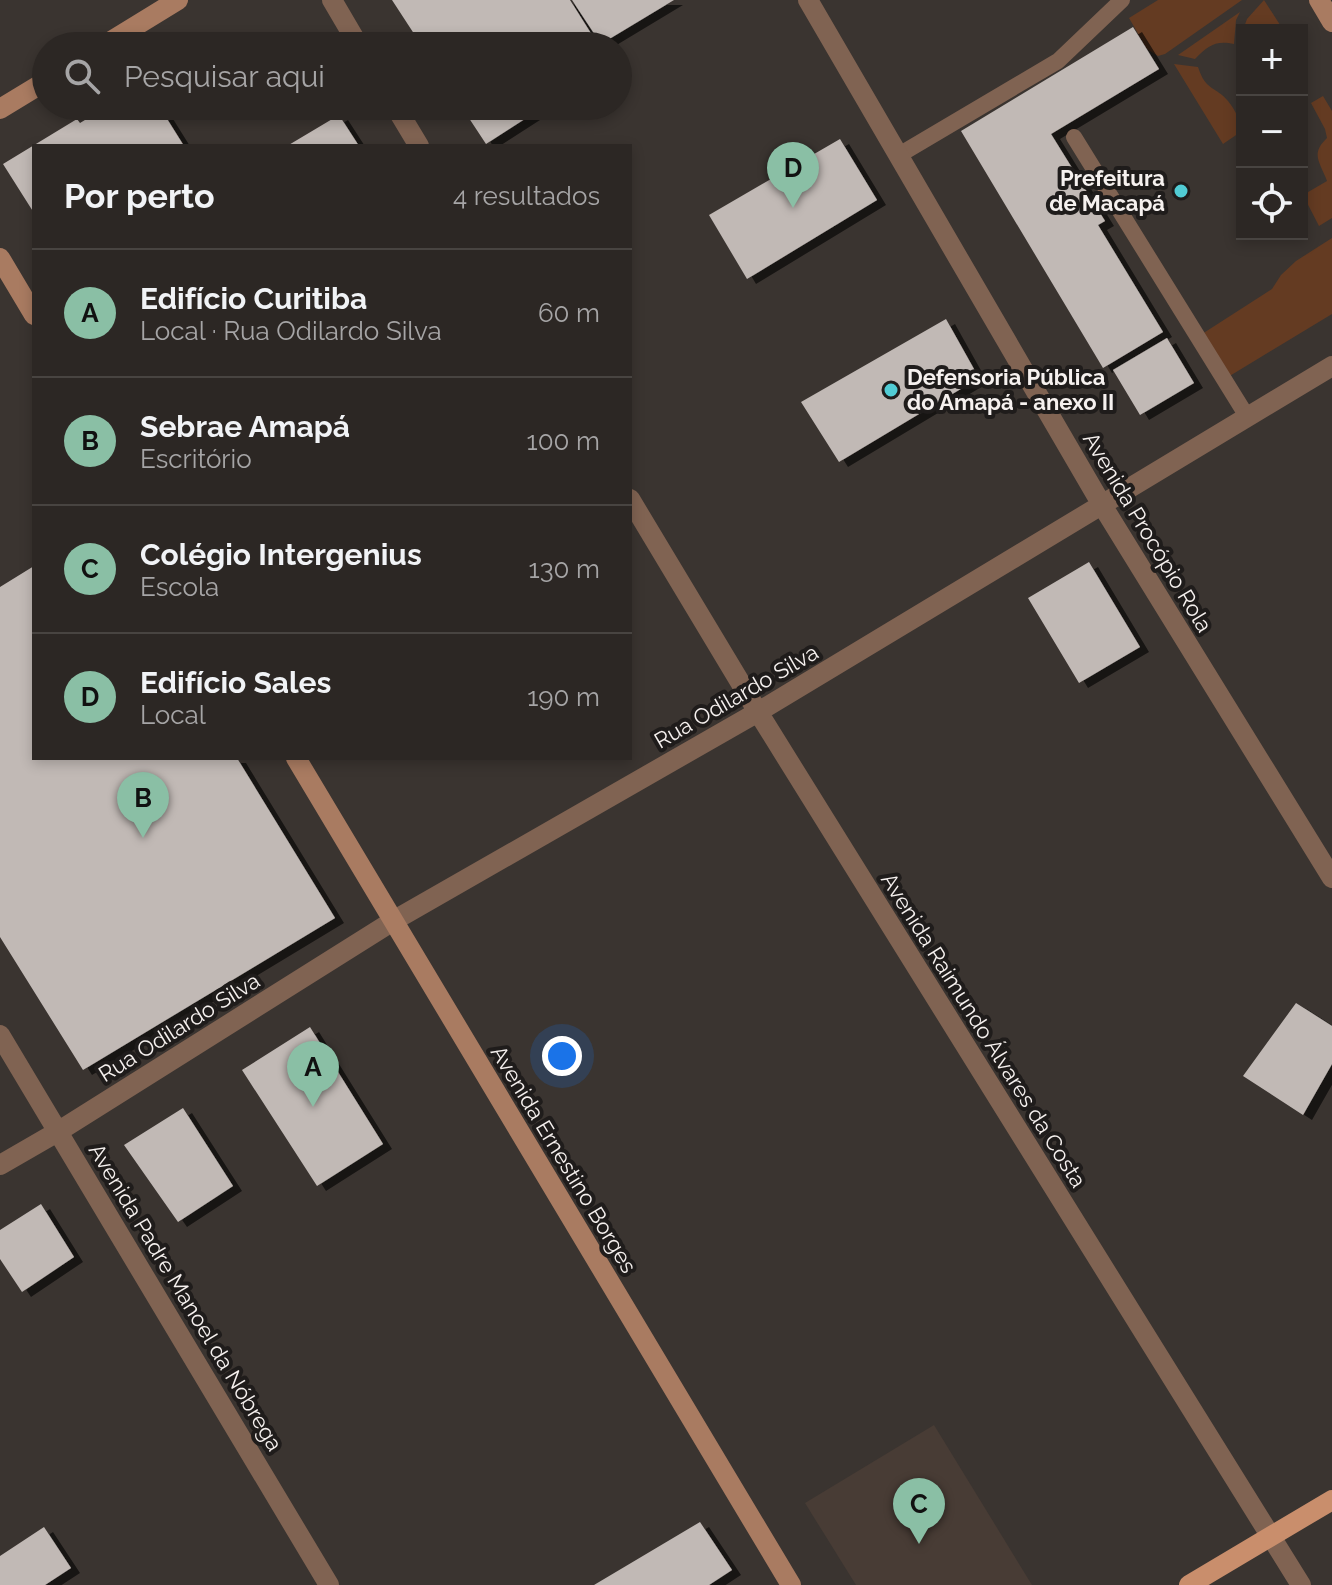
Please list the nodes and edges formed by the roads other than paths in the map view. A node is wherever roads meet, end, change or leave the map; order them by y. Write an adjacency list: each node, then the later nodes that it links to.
1 (178, 0): 7 (street)
2 (332, 0): 8 (street)
3 (808, 0): 14 (street, Avenida Procópio Rola)
4 (1122, 0): 14 (lane)
5 (1319, 0): 6 (street)
6 (1332, 22)
7 (126, 32)
8 (351, 32)
9 (32, 90): 10 (street)
10 (0, 109)
11 (403, 120): 13 (street)
12 (1074, 137): 18 (lane)
13 (418, 144)
14 (899, 155): 20 (street, Avenida Procópio Rola)
15 (0, 258): 16 (street)
16 (32, 312)
17 (1332, 366): 18 (street, Rua Odilardo Silva)
18 (1248, 418): 20 (street, Rua Odilardo Silva)
19 (632, 502): 21 (street, Avenida Raimundo Álvares da Costa)
20 (1102, 505): 21 (street, Rua Odilardo Silva); 23 (street, Avenida Procópio Rola)
21 (758, 712): 24 (street, Rua Odilardo Silva); 29 (street, Avenida Raimundo Álvares da Costa)
22 (297, 760): 24 (street, Avenida Ernestino Borges)
23 (1332, 878)
24 (393, 921): 26 (street, Rua Odilardo Silva); 31 (street, Avenida Ernestino Borges)
25 (0, 1035): 26 (street, Avenida Padre Manoel da Nóbrega)
26 (59, 1131): 27 (street, Rua Odilardo Silva); 30 (street, Avenida Padre Manoel da Nóbrega)
27 (0, 1165)
28 (1332, 1500): 29 (main road)
29 (1271, 1535): 32 (main road); 33 (street, Avenida Raimundo Álvares da Costa)
30 (329, 1585)
31 (791, 1585)
32 (1189, 1585)
33 (1301, 1585)

